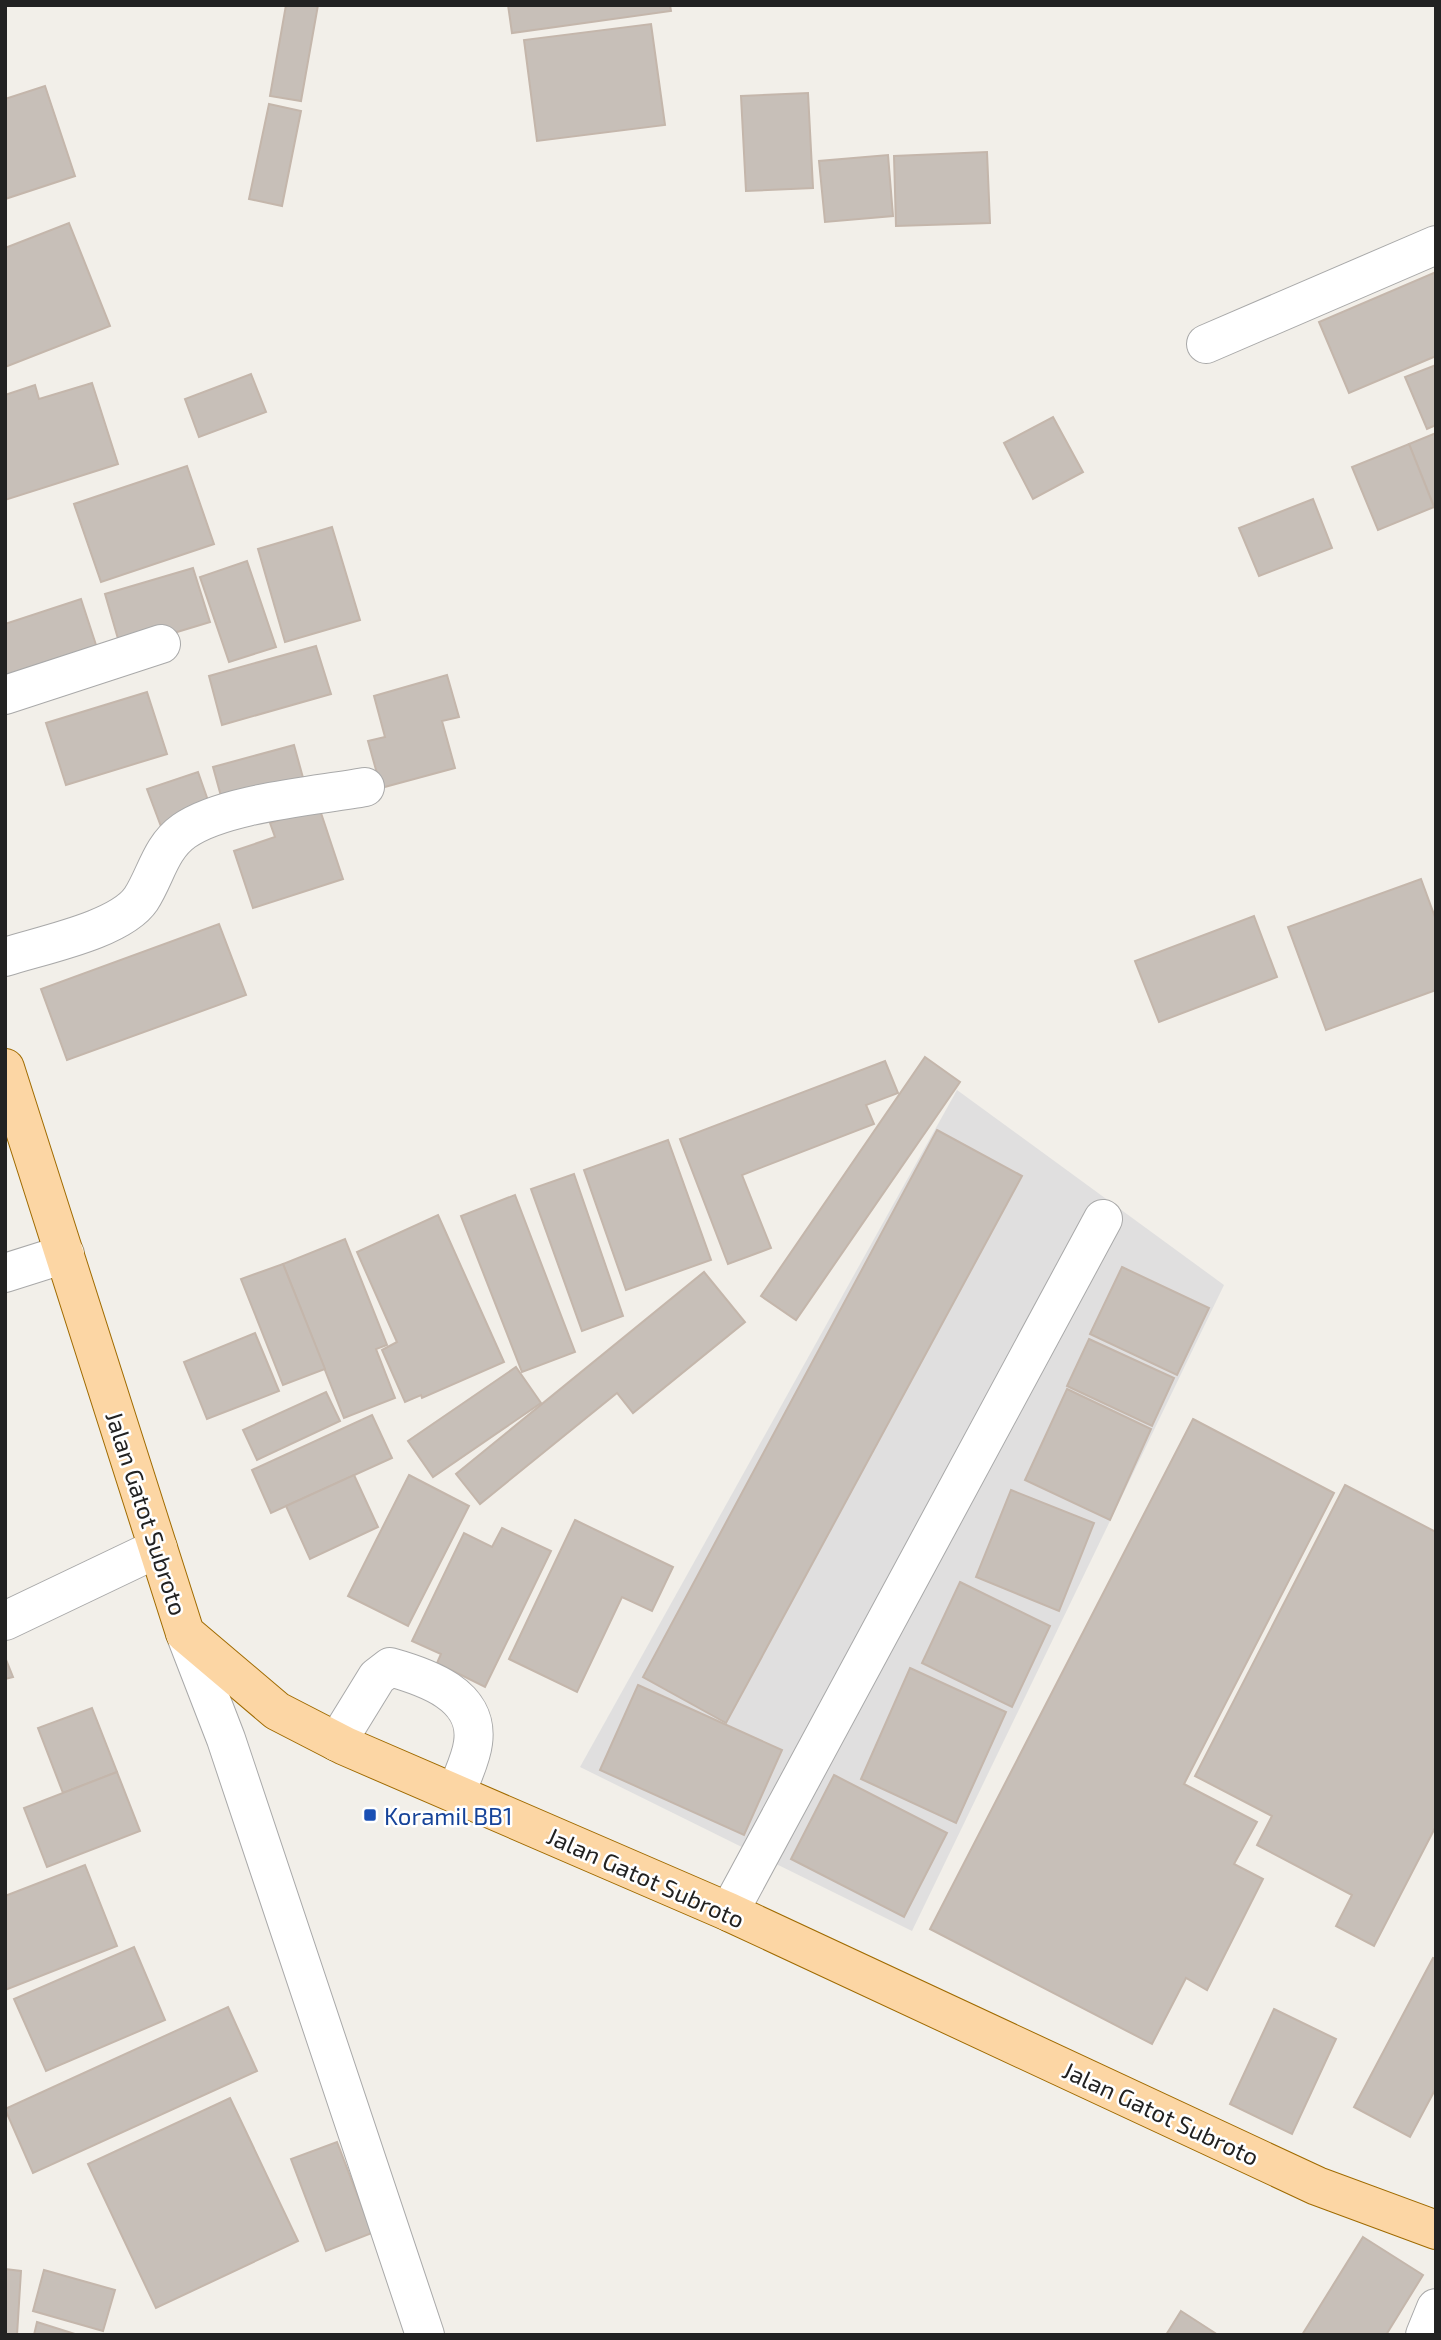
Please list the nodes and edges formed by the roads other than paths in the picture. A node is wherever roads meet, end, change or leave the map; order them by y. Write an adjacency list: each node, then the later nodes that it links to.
1 (1436, 245): 2 (street)
2 (1206, 344)
3 (161, 644): 4 (street)
4 (5, 695)
5 (365, 787): 6 (street)
6 (5, 957)
7 (5, 1068): 9 (main road, Jalan Gatot Subroto)
8 (1102, 1219): 16 (street)
9 (65, 1254): 10 (street); 11 (main road, Jalan Gatot Subroto)
10 (5, 1273)
11 (158, 1548): 12 (street); 13 (main road, Jalan Gatot Subroto)
12 (5, 1621)
13 (185, 1633): 14 (main road, Jalan Gatot Subroto); 19 (street)
14 (337, 1742): 15 (main road, Jalan Gatot Subroto); 15 (street)
15 (456, 1794): 16 (main road, Jalan Gatot Subroto)
16 (729, 1912): 17 (main road, Jalan Gatot Subroto)
17 (1436, 2230)
18 (1436, 2308): 20 (street)
19 (425, 2335)
20 (1425, 2335)

